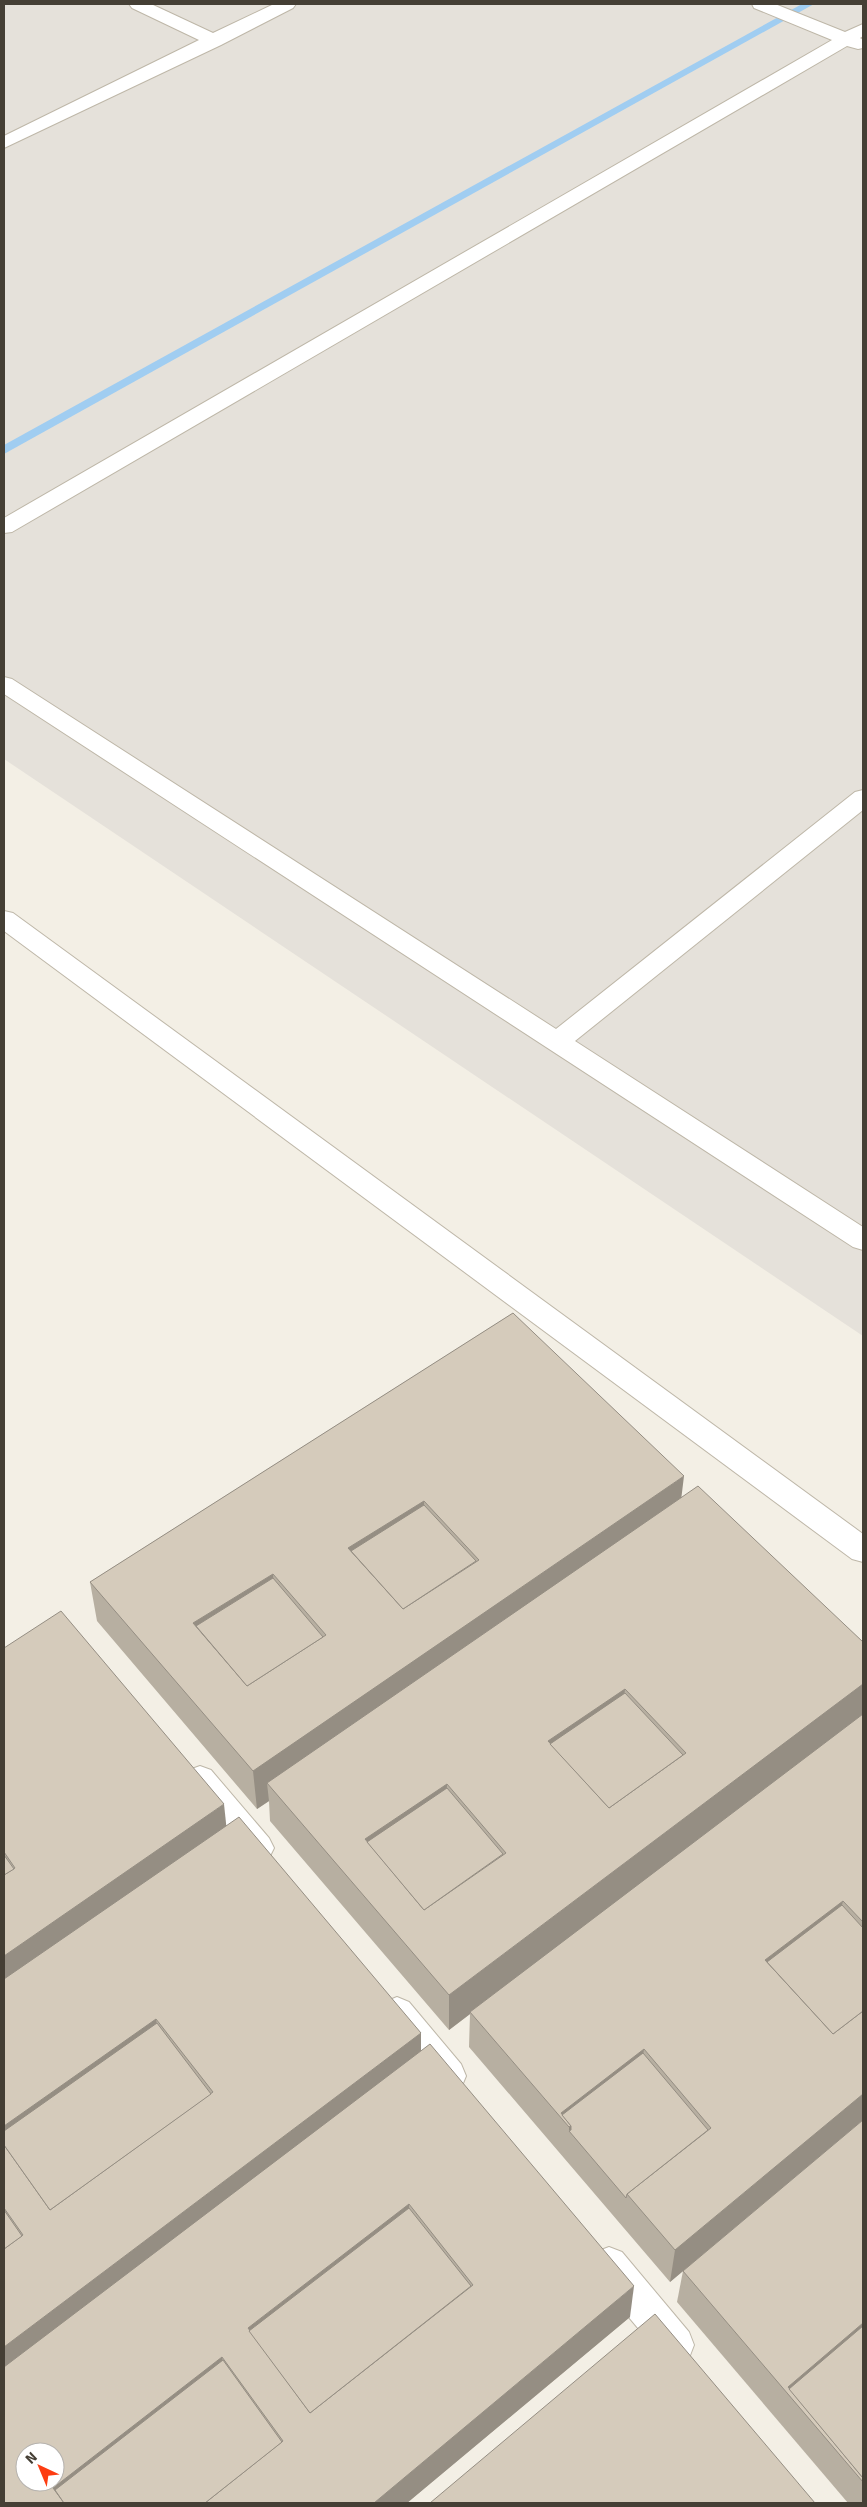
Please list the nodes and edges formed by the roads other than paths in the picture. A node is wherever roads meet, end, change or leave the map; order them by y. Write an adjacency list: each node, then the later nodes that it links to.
1 (138, 4): 5 (street)
2 (287, 4): 5 (street)
3 (765, 6): 6 (street)
4 (863, 28): 6 (street)
5 (215, 41): 7 (street)
6 (854, 43): 8 (street)
7 (4, 143)
8 (4, 527)
9 (4, 684): 12 (street)
10 (863, 798): 12 (street)
11 (4, 919): 14 (street)
12 (556, 1042): 13 (street)
13 (863, 1240)
14 (863, 1550)
15 (182, 1757): 16 (street)
16 (278, 1872)
17 (380, 1993): 18 (street)
18 (470, 2100)
19 (592, 2244): 20 (street)
20 (694, 2366)

